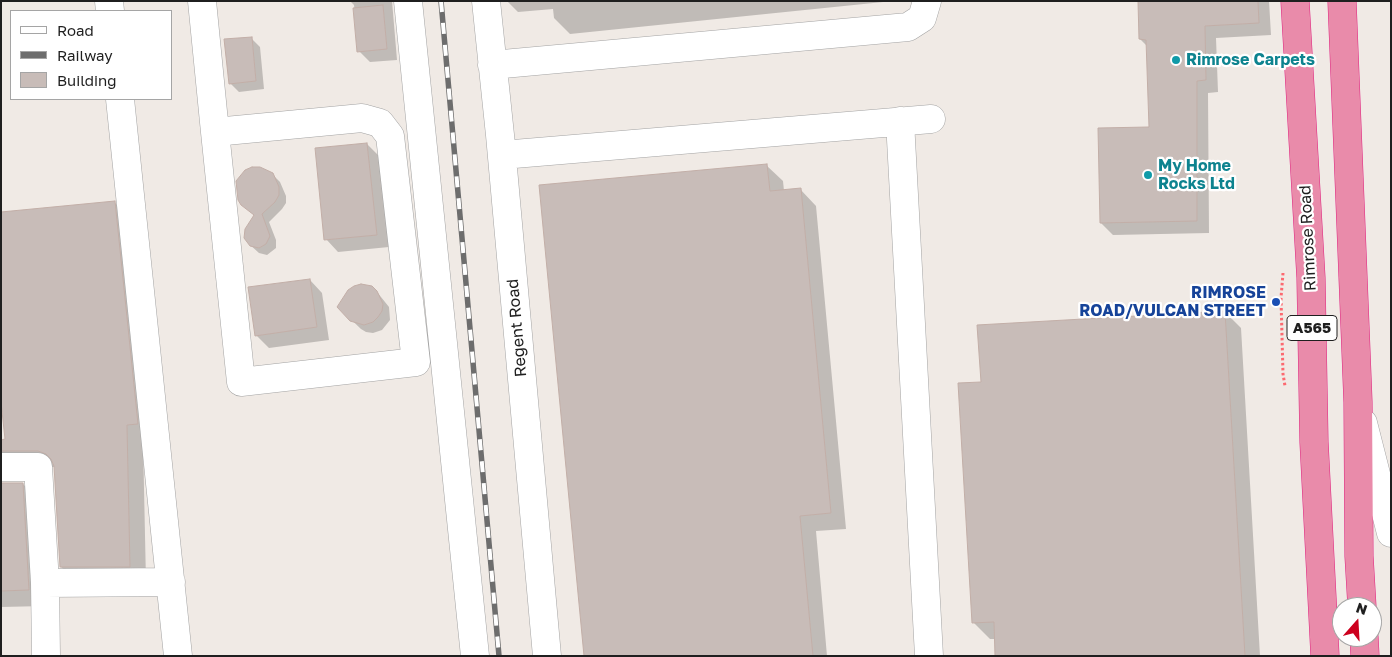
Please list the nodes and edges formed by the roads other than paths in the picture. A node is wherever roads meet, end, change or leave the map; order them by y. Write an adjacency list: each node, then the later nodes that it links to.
1 (202, 1): 11 (street)
2 (408, 1): 21 (street)
3 (486, 1): 7 (street, Regent Road)
4 (927, 1): 7 (street)
5 (1295, 1): 24 (highway, Rimrose Road / A565)
6 (1342, 1): 13 (highway, A565)
7 (492, 65): 12 (street, Regent Road)
8 (120, 100): 17 (street)
9 (930, 119): 10 (street)
10 (900, 121): 12 (street); 23 (street)
11 (215, 132): 11 (street)
12 (502, 156): 22 (street, Regent Road)
13 (1358, 402): 15 (street); 18 (highway, A565)
14 (1, 467): 16 (street)
15 (1391, 534)
16 (45, 582): 17 (street); 19 (street)
17 (171, 582): 20 (street)
18 (1361, 597)
19 (46, 656)
20 (178, 656)
21 (475, 656)
22 (546, 656)
23 (929, 656)
24 (1325, 656)

